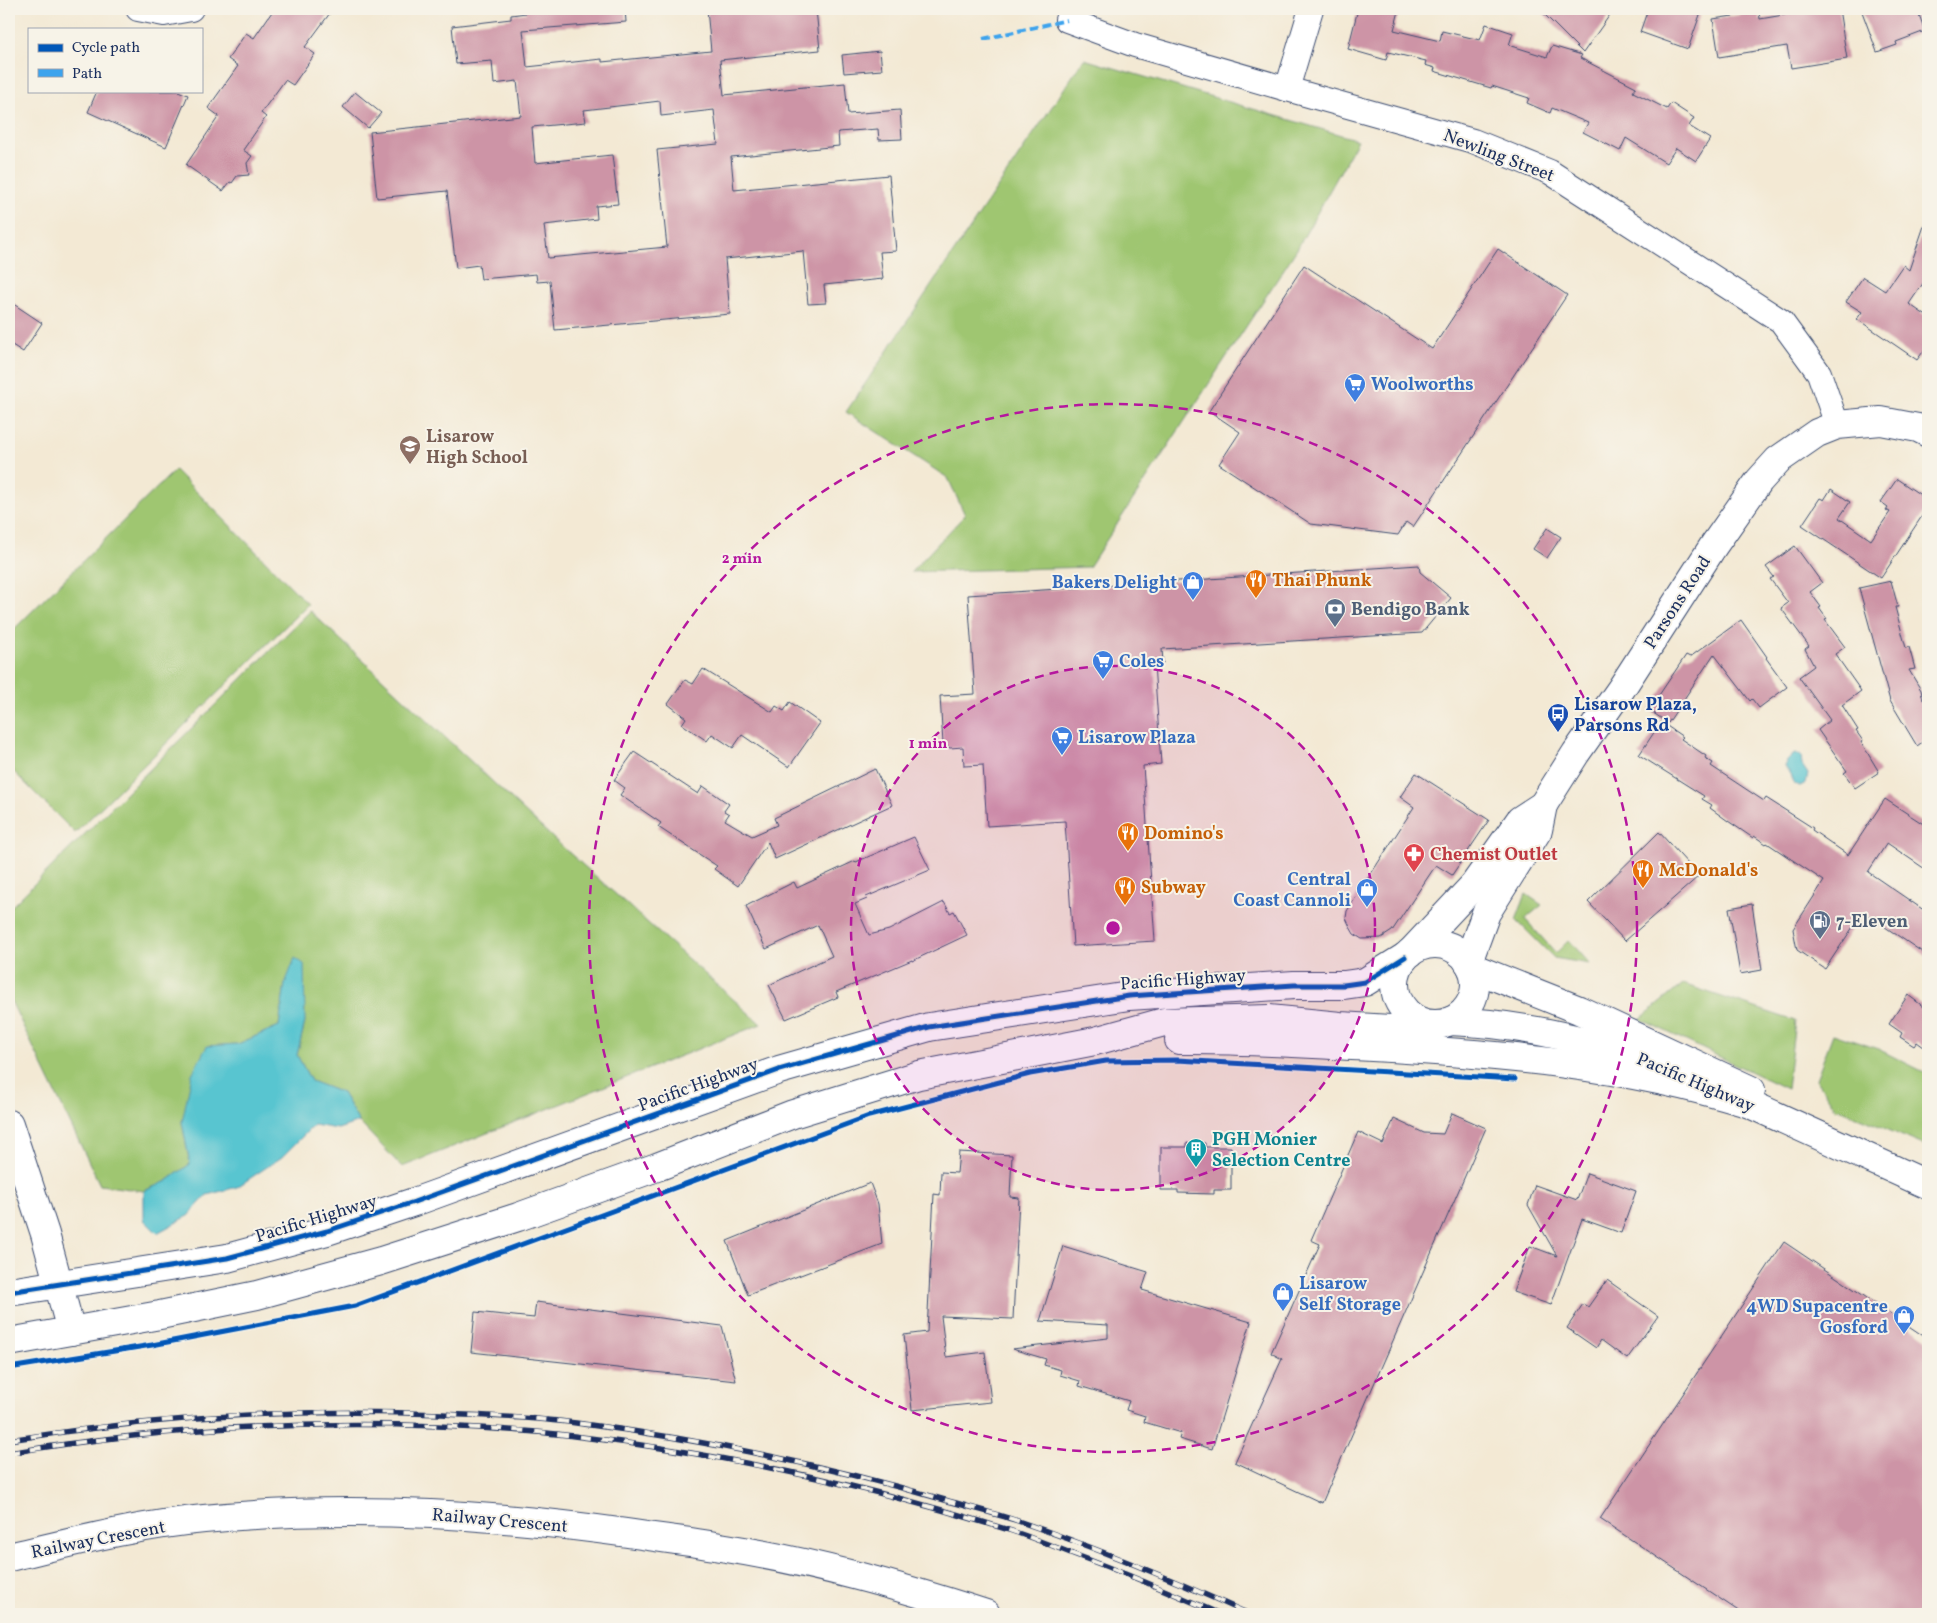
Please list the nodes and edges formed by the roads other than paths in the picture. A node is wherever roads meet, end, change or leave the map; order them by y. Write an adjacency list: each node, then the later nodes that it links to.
1 (138, 9): 2 (street)
2 (191, 9)
3 (1311, 9): 5 (street)
4 (1067, 20): 5 (street, Newling Street)
5 (1287, 90): 6 (street, Newling Street)
6 (1837, 425): 7 (main road); 8 (main road, Parsons Road)
7 (1928, 433)
8 (1543, 805): 9 (main road, Parsons Road); 10 (main road, Parsons Road)
9 (1408, 954): 10 (main road); 11 (main road); 17 (main road, Pacific Highway)
10 (1470, 965): 11 (main road); 15 (main road, Pacific Highway)
11 (1446, 1023): 12 (main road, Pacific Highway); 13 (main road, Pacific Highway)
12 (1094, 1042): 13 (main road); 19 (main road, Pacific Highway)
13 (1747, 1103): 16 (main road, Pacific Highway)
14 (9, 1124): 17 (main road)
15 (1928, 1170)
16 (1928, 1186)
17 (58, 1285): 18 (main road, Pacific Highway); 19 (main road)
18 (9, 1292)
19 (71, 1331): 20 (main road, Pacific Highway)
20 (9, 1342)
21 (9, 1557): 22 (main road, Railway Crescent)
22 (986, 1614)

